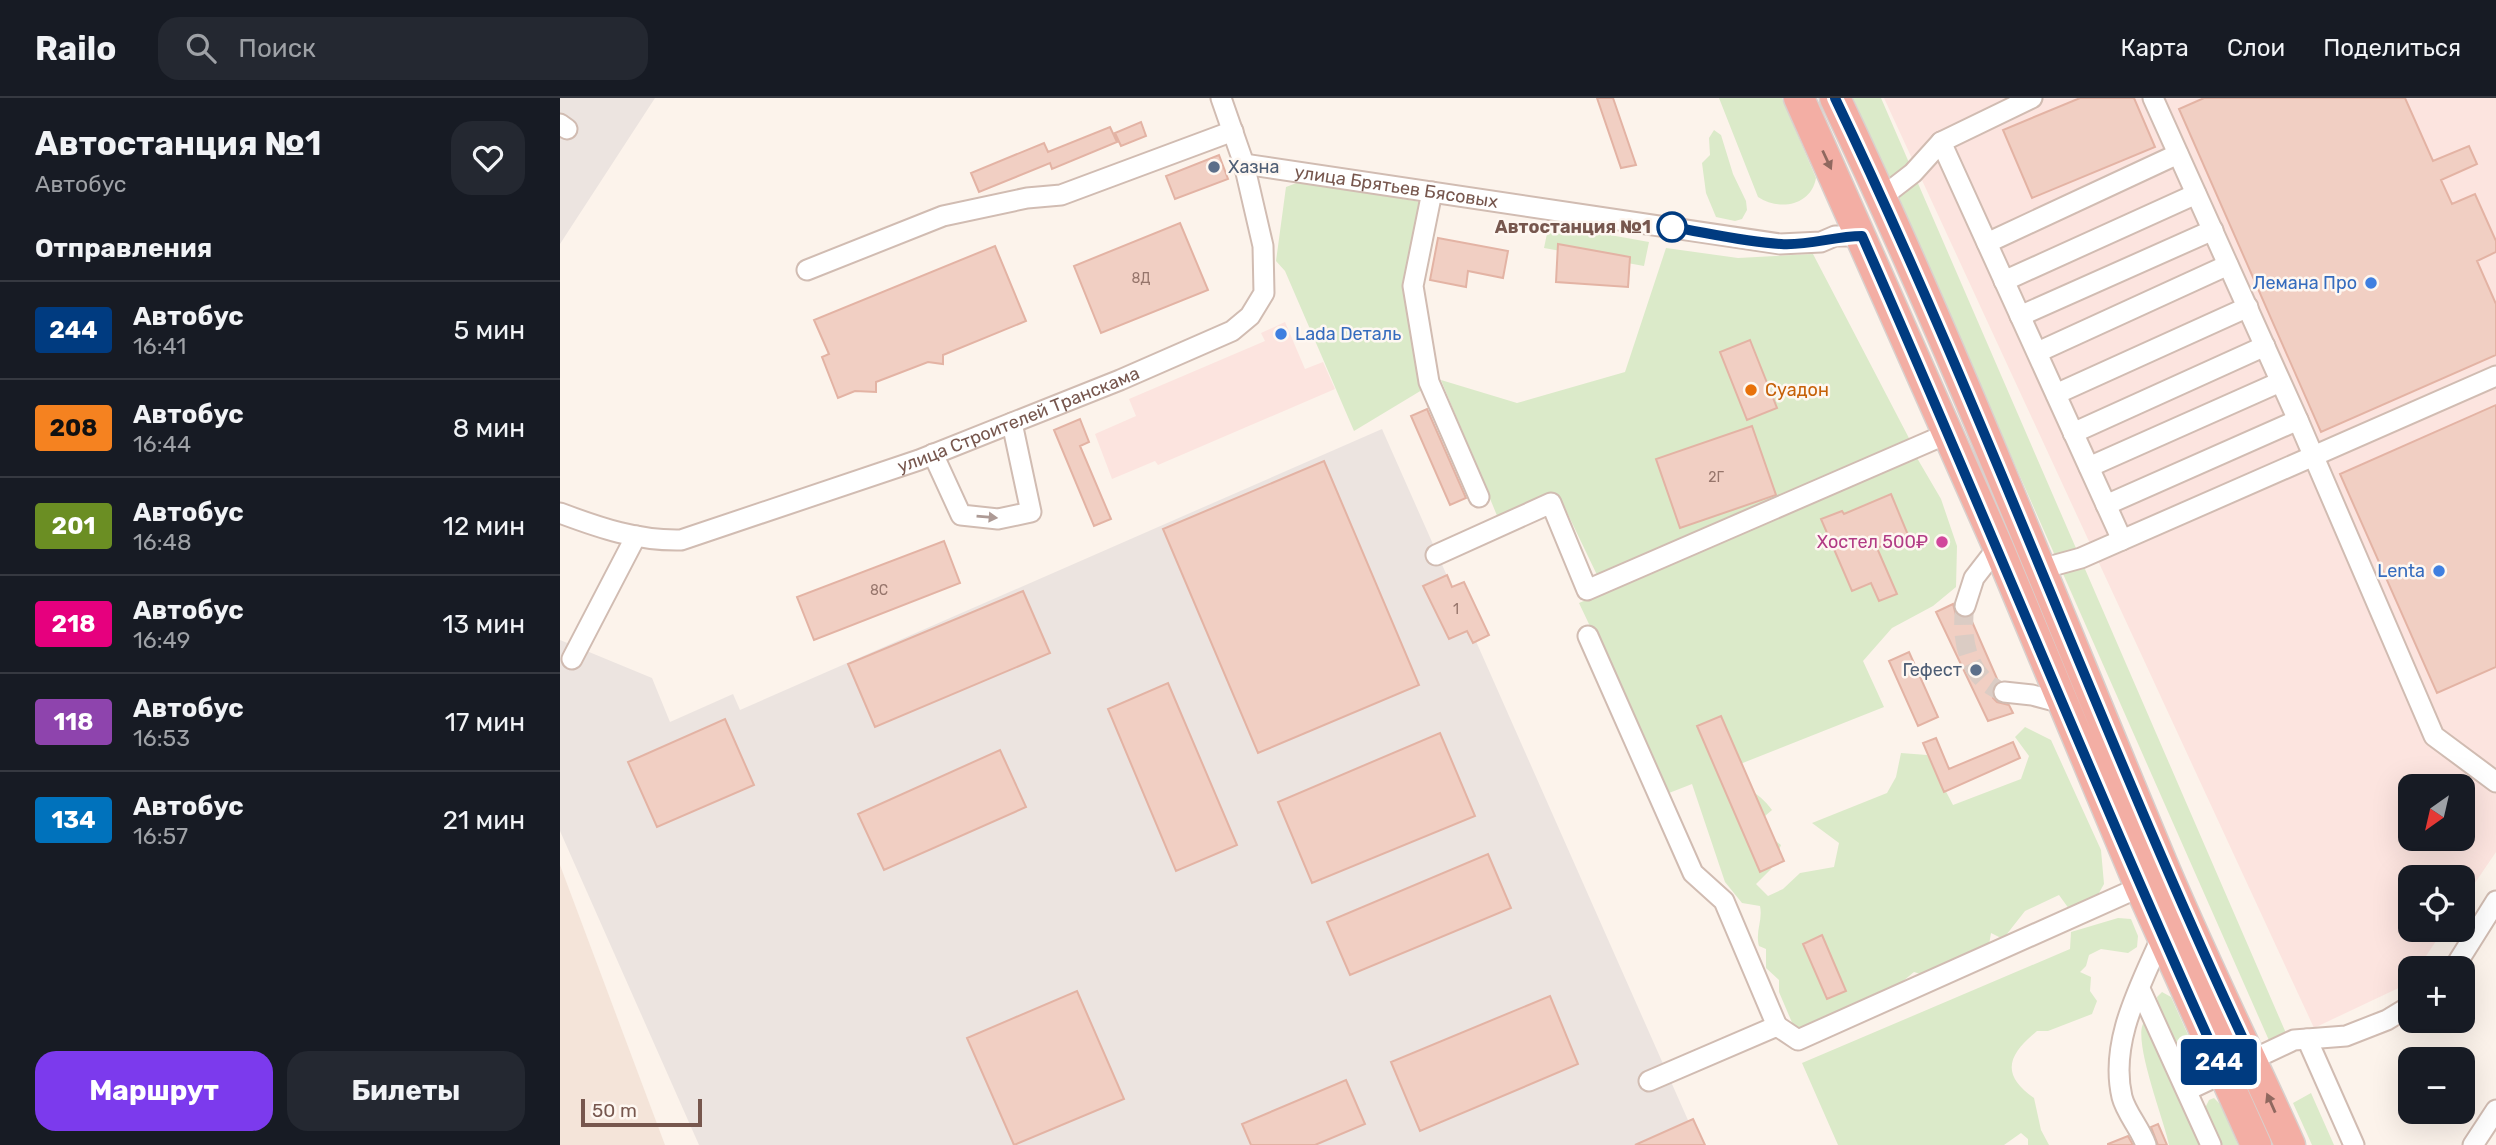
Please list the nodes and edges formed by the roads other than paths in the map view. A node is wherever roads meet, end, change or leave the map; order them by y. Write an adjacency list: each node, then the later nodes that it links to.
1 (1221, 98): 6 (street, улица Строителей Транскама)
2 (1798, 98): 14 (highway, one-way to 14)
3 (1835, 98): 12 (highway)
4 (2032, 98): 7 (street)
5 (2153, 98): 8 (street)
6 (1233, 131): 9 (street, улица Строителей Транскама); 17 (street)
7 (1941, 142): 12 (street); 15 (street)
8 (2178, 154): 11 (street); 15 (street)
9 (1244, 164): 10 (street, улица Брятьев Бясовых); 27 (street, улица Строителей Транскама)
10 (1432, 191): 14 (street, улица Брятьев Бясовых); 33 (street)
11 (2196, 194): 13 (street); 18 (street)
12 (1882, 197): 40 (highway)
13 (2213, 230): 16 (street); 20 (street)
14 (1862, 236): 28 (highway)
15 (1987, 243): 18 (street)
16 (2228, 265): 19 (street); 22 (street)
17 (807, 270)
18 (2004, 281): 20 (street)
19 (2248, 307): 21 (street); 25 (street)
20 (2020, 316): 22 (street)
21 (2265, 346): 24 (street); 29 (street)
22 (2038, 352): 25 (street)
23 (2496, 376): 31 (street)
24 (2280, 382): 26 (street); 32 (street)
25 (2056, 394): 29 (street)
26 (2298, 420): 31 (street); 34 (street)
27 (1012, 423): 30 (street, улица Строителей Транскама); 30 (street, one-way to 27)
28 (1949, 433): 38 (highway); 39 (street)
29 (2073, 433): 32 (street)
30 (933, 454): 36 (street, улица Строителей Транскама)
31 (2314, 455): 37 (street); 46 (street)
32 (2089, 467): 34 (street)
33 (1479, 497)
34 (2106, 505): 37 (street)
35 (560, 513): 36 (street, улица Строителей Транскама)
36 (636, 536): 43 (street)
37 (2122, 540): 40 (street)
38 (1998, 547): 41 (street); 45 (highway)
39 (1436, 555)
40 (2041, 569): 55 (highway)
41 (1965, 606)
42 (1588, 636): 53 (street)
43 (572, 659)
44 (2004, 692): 45 (street)
45 (2063, 703): 47 (highway)
46 (2496, 782)
47 (2140, 887): 49 (highway); 53 (street)
48 (2496, 901): 50 (street)
49 (2162, 936): 51 (street); 56 (highway)
50 (2462, 956)
51 (2140, 989): 58 (street); 60 (street)
52 (2398, 1013): 54 (street)
53 (1777, 1026): 57 (street)
54 (2307, 1039): 55 (street); 64 (street)
55 (2253, 1060): 56 (street); 63 (highway, one-way to 55)
56 (2224, 1073): 58 (street); 62 (highway)
57 (1649, 1081)
58 (2188, 1090): 61 (street)
59 (2496, 1110): 65 (street)
60 (2146, 1145)
61 (2211, 1145)
62 (2256, 1145)
63 (2290, 1145)
64 (2354, 1145)
65 (2473, 1145)

